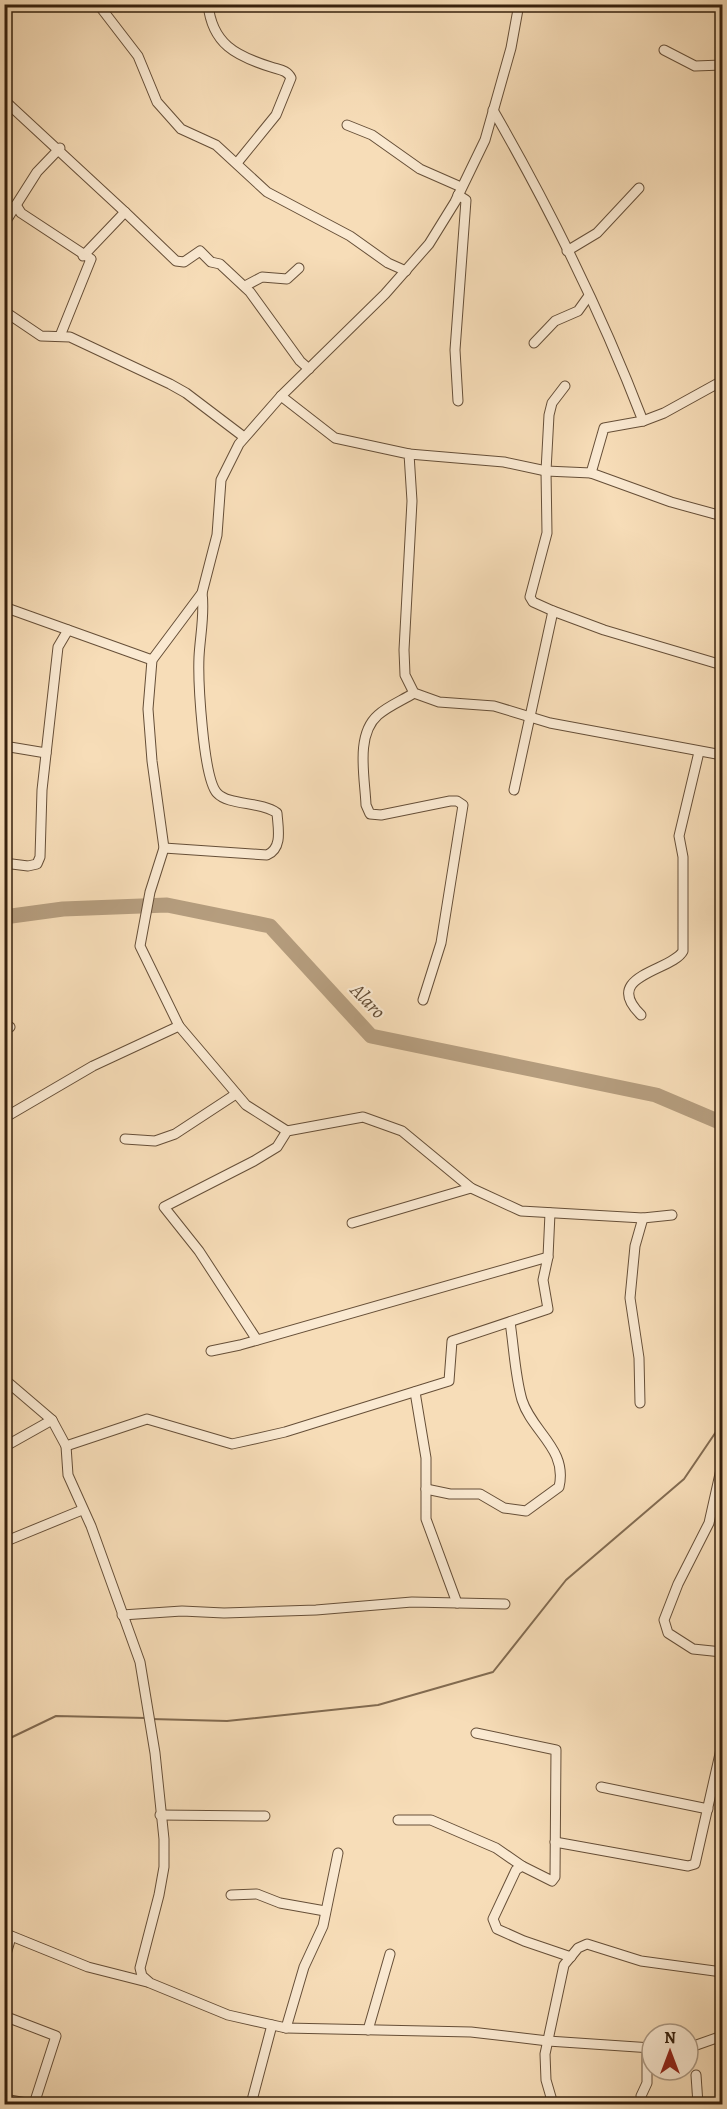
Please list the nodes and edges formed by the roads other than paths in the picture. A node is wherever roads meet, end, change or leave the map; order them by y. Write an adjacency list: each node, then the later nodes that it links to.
1 (10, 4): 6 (street)
2 (98, 4): 13 (street)
3 (208, 4): 13 (street)
4 (507, 4): 5 (street)
5 (519, 6): 10 (street)
6 (4, 9)
7 (664, 50): 8 (street)
8 (723, 65)
9 (4, 100): 12 (street)
10 (494, 110): 15 (street); 19 (street)
11 (347, 125): 15 (street)
12 (60, 148): 16 (street); 17 (street)
13 (237, 163): 22 (street)
14 (639, 188): 19 (street)
15 (459, 191): 22 (street); 32 (street)
16 (13, 211): 18 (street); 20 (street)
17 (125, 212): 20 (street); 23 (street)
18 (4, 224)
19 (567, 251): 24 (street)
20 (83, 256): 26 (street)
21 (299, 268): 23 (street)
22 (406, 271): 28 (street)
23 (245, 286): 28 (street)
24 (588, 297): 27 (street); 33 (street)
25 (4, 311): 26 (street)
26 (60, 336): 34 (street)
27 (534, 343)
28 (309, 369): 31 (street)
29 (723, 381): 33 (street)
30 (565, 386): 36 (street)
31 (282, 396): 34 (street); 35 (street)
32 (458, 401)
33 (643, 421): 37 (street)
34 (244, 437): 39 (street)
35 (409, 454): 36 (street); 45 (street)
36 (546, 471): 37 (street); 41 (street)
37 (591, 473): 38 (street)
38 (723, 516)
39 (202, 593): 43 (street); 52 (street)
40 (4, 607): 42 (street)
41 (553, 611): 44 (street); 46 (street)
42 (68, 630): 43 (street); 49 (street)
43 (152, 660): 52 (street)
44 (723, 665)
45 (414, 693): 46 (street); 54 (street)
46 (530, 717): 48 (street); 51 (street)
47 (4, 746): 49 (street)
48 (699, 752): 50 (street); 55 (street)
49 (46, 753): 53 (street)
50 (723, 755)
51 (514, 790)
52 (164, 848): 56 (street)
53 (4, 863)
54 (423, 1000)
55 (641, 1015)
56 (179, 1026): 57 (street); 58 (street)
57 (236, 1094): 59 (street); 60 (street)
58 (4, 1118)
59 (287, 1131): 61 (street); 68 (street)
60 (125, 1139)
61 (471, 1188): 62 (street); 65 (street)
62 (550, 1213): 64 (street); 66 (street)
63 (672, 1215): 64 (street)
64 (643, 1218): 72 (street)
65 (352, 1223)
66 (548, 1257): 67 (street); 68 (street)
67 (510, 1323): 71 (street); 77 (street)
68 (256, 1340): 69 (street)
69 (211, 1351)
70 (4, 1379): 73 (street)
71 (415, 1392): 74 (street); 77 (street)
72 (640, 1403)
73 (52, 1420): 74 (street); 75 (street)
74 (66, 1446): 78 (street)
75 (4, 1447)
76 (723, 1465): 83 (street)
77 (426, 1489): 80 (street)
78 (82, 1510): 79 (street); 82 (street)
79 (4, 1542)
80 (457, 1603): 81 (street); 82 (street)
81 (505, 1604)
82 (122, 1616): 88 (street)
83 (723, 1652)
84 (476, 1732): 91 (street)
85 (723, 1745): 87 (street)
86 (601, 1786): 87 (street)
87 (708, 1809): 91 (street)
88 (160, 1815): 89 (street); 101 (street)
89 (266, 1816)
90 (398, 1820): 93 (street)
91 (555, 1842): 93 (street)
92 (338, 1853): 95 (street)
93 (522, 1866): 98 (street)
94 (231, 1895): 95 (street)
95 (325, 1911): 104 (street)
96 (8, 1935): 99 (street); 101 (street)
97 (390, 1954): 105 (street)
98 (571, 1957): 100 (street); 107 (street)
99 (4, 1961)
100 (723, 1972)
101 (150, 1983): 103 (street)
102 (4, 2016): 113 (street)
103 (272, 2025): 104 (street); 114 (street)
104 (286, 2028): 105 (street)
105 (368, 2030): 107 (street)
106 (723, 2036): 108 (street)
107 (548, 2041): 109 (street); 115 (street)
108 (700, 2044)
109 (640, 2047)
110 (647, 2082): 116 (street)
111 (696, 2082): 117 (street)
112 (4, 2099): 113 (street)
113 (33, 2104)
114 (251, 2104)
115 (553, 2104)
116 (642, 2104)
117 (698, 2104)

